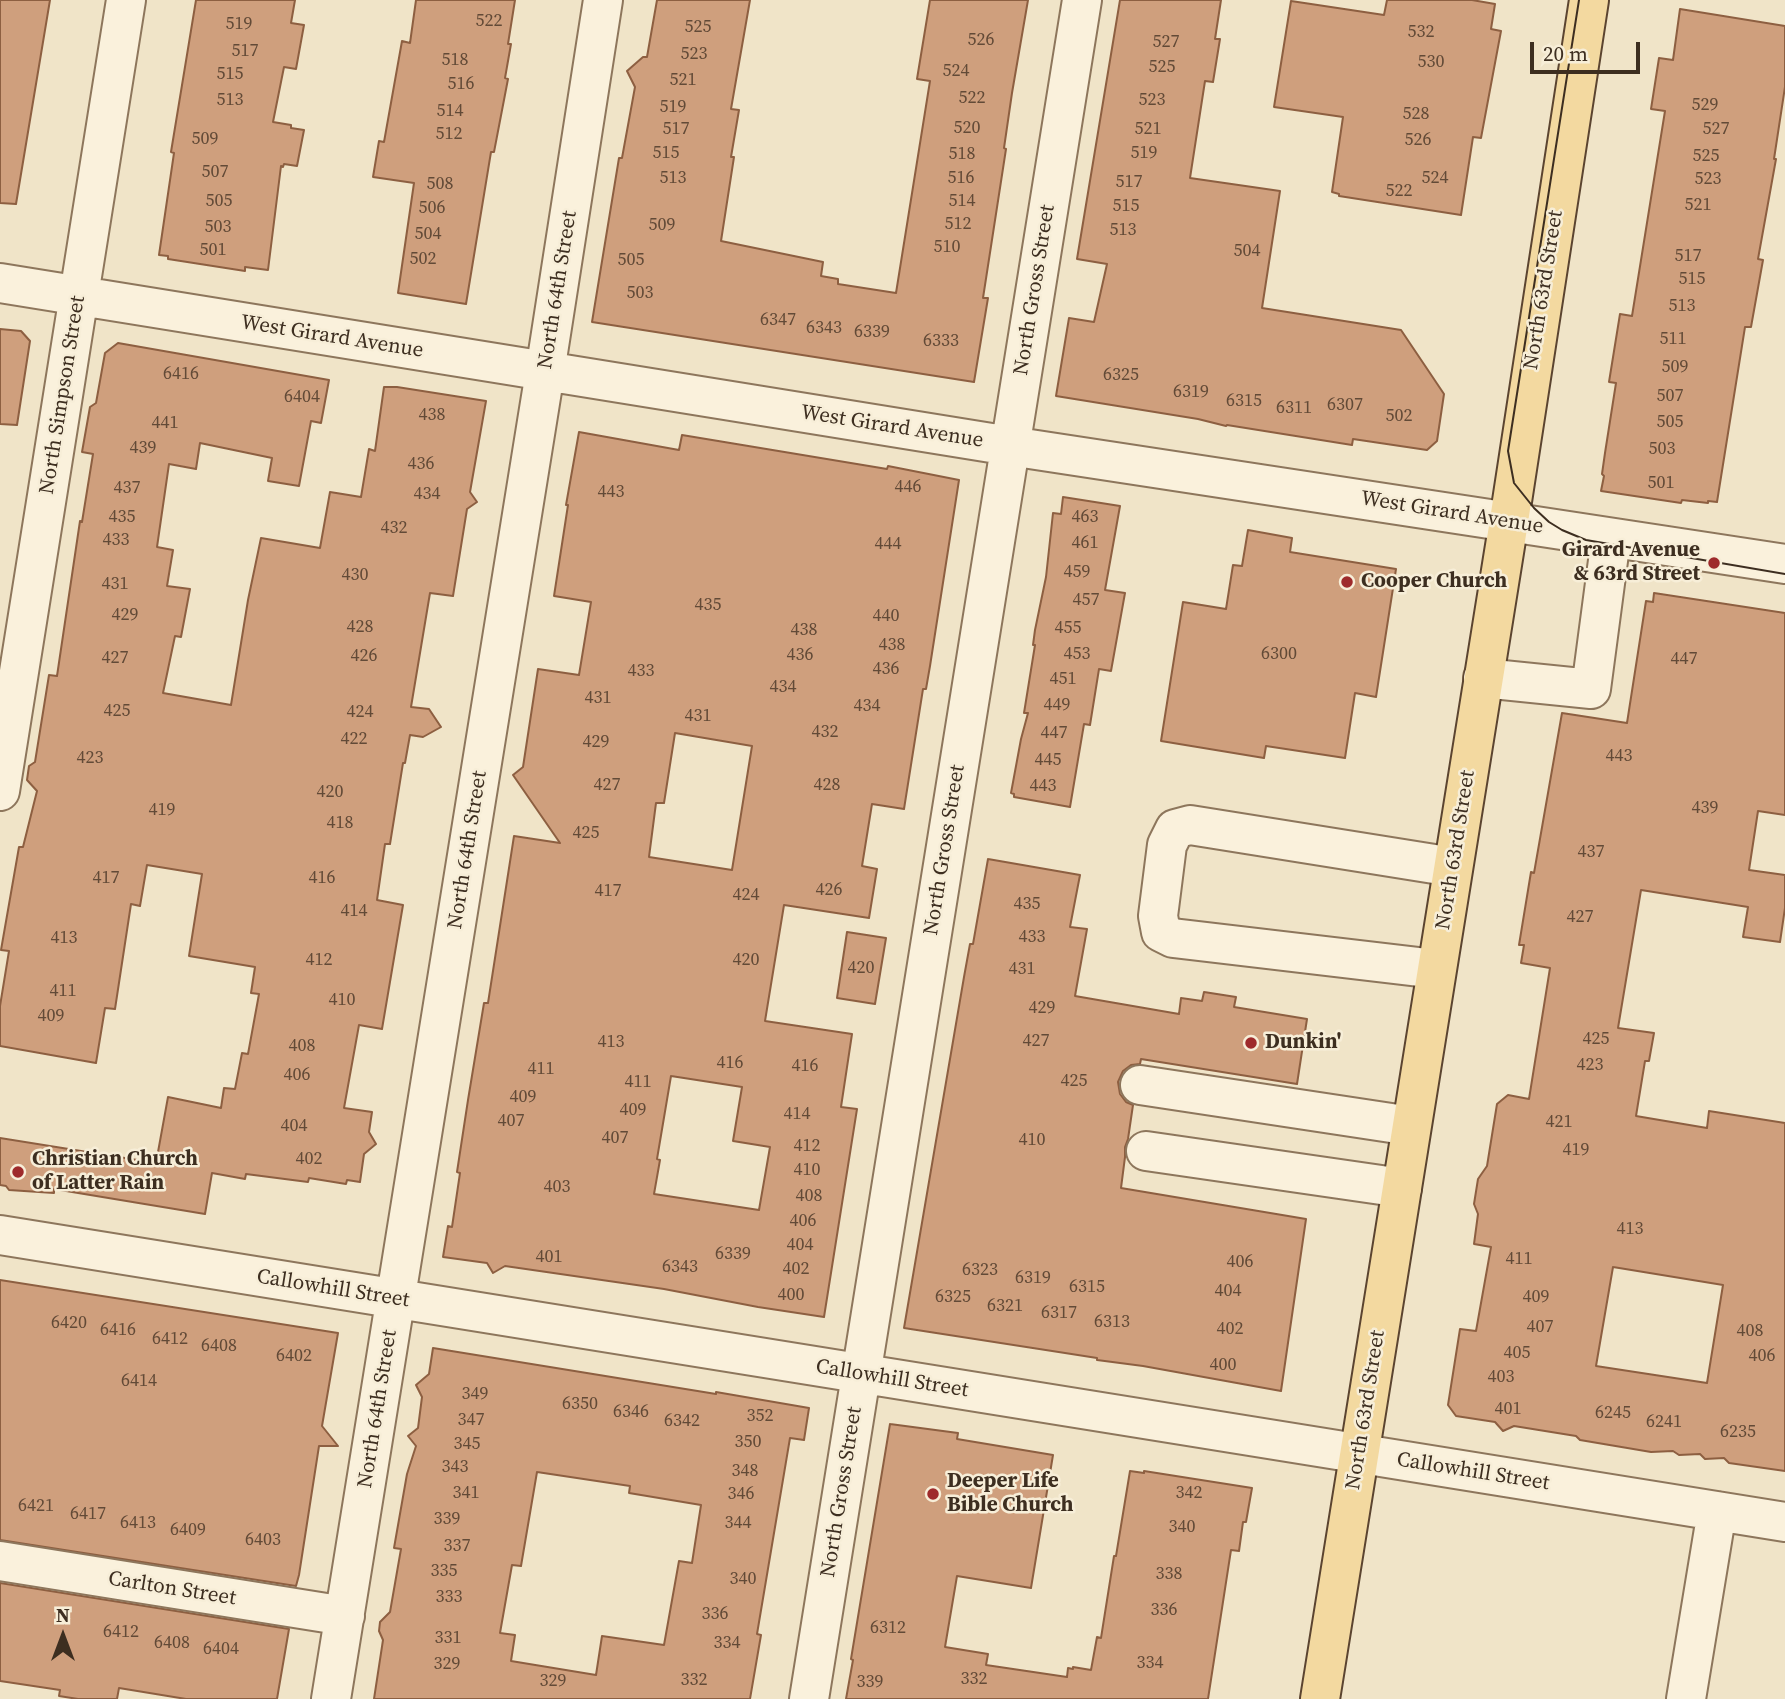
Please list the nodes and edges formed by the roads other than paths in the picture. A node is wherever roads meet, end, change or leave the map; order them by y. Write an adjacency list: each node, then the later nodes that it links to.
1 (126, 0): 6 (street, North Simpson Street)
2 (603, 0): 7 (street, North 64th Street)
3 (1082, 0): 8 (street, North Gross Street)
4 (1590, 0): 9 (main road, North 63rd Street)
5 (0, 284): 6 (street, West Girard Avenue)
6 (79, 296): 7 (street, West Girard Avenue); 13 (street, North Simpson Street)
7 (545, 372): 8 (street, West Girard Avenue); 21 (street, North 64th Street)
8 (1010, 446): 9 (street, West Girard Avenue); 22 (street, North Gross Street)
9 (1509, 521): 10 (street, West Girard Avenue); 12 (main road, North 63rd Street)
10 (1611, 538): 11 (street, West Girard Avenue); 12 (street)
11 (1785, 564)
12 (1483, 678): 14 (main road, North 63rd Street)
13 (0, 791)
14 (1453, 867): 15 (main road, North 63rd Street); 15 (street)
15 (1436, 969): 17 (main road, North 63rd Street)
16 (1140, 1085): 17 (street)
17 (1412, 1126): 19 (main road, North 63rd Street)
18 (1146, 1151): 19 (street)
19 (1402, 1188): 23 (main road, North 63rd Street)
20 (0, 1235): 21 (street, Callowhill Street)
21 (396, 1299): 22 (street, Callowhill Street); 27 (street, North 64th Street)
22 (861, 1374): 23 (street, Callowhill Street); 29 (street, North Gross Street)
23 (1359, 1454): 24 (street, Callowhill Street); 30 (main road, North 63rd Street)
24 (1717, 1511): 25 (street, Callowhill Street); 31 (street)
25 (1785, 1522)
26 (0, 1561): 27 (street, Carlton Street)
27 (345, 1616): 28 (street, North 64th Street)
28 (331, 1699)
29 (809, 1699)
30 (1320, 1699)
31 (1686, 1699)

